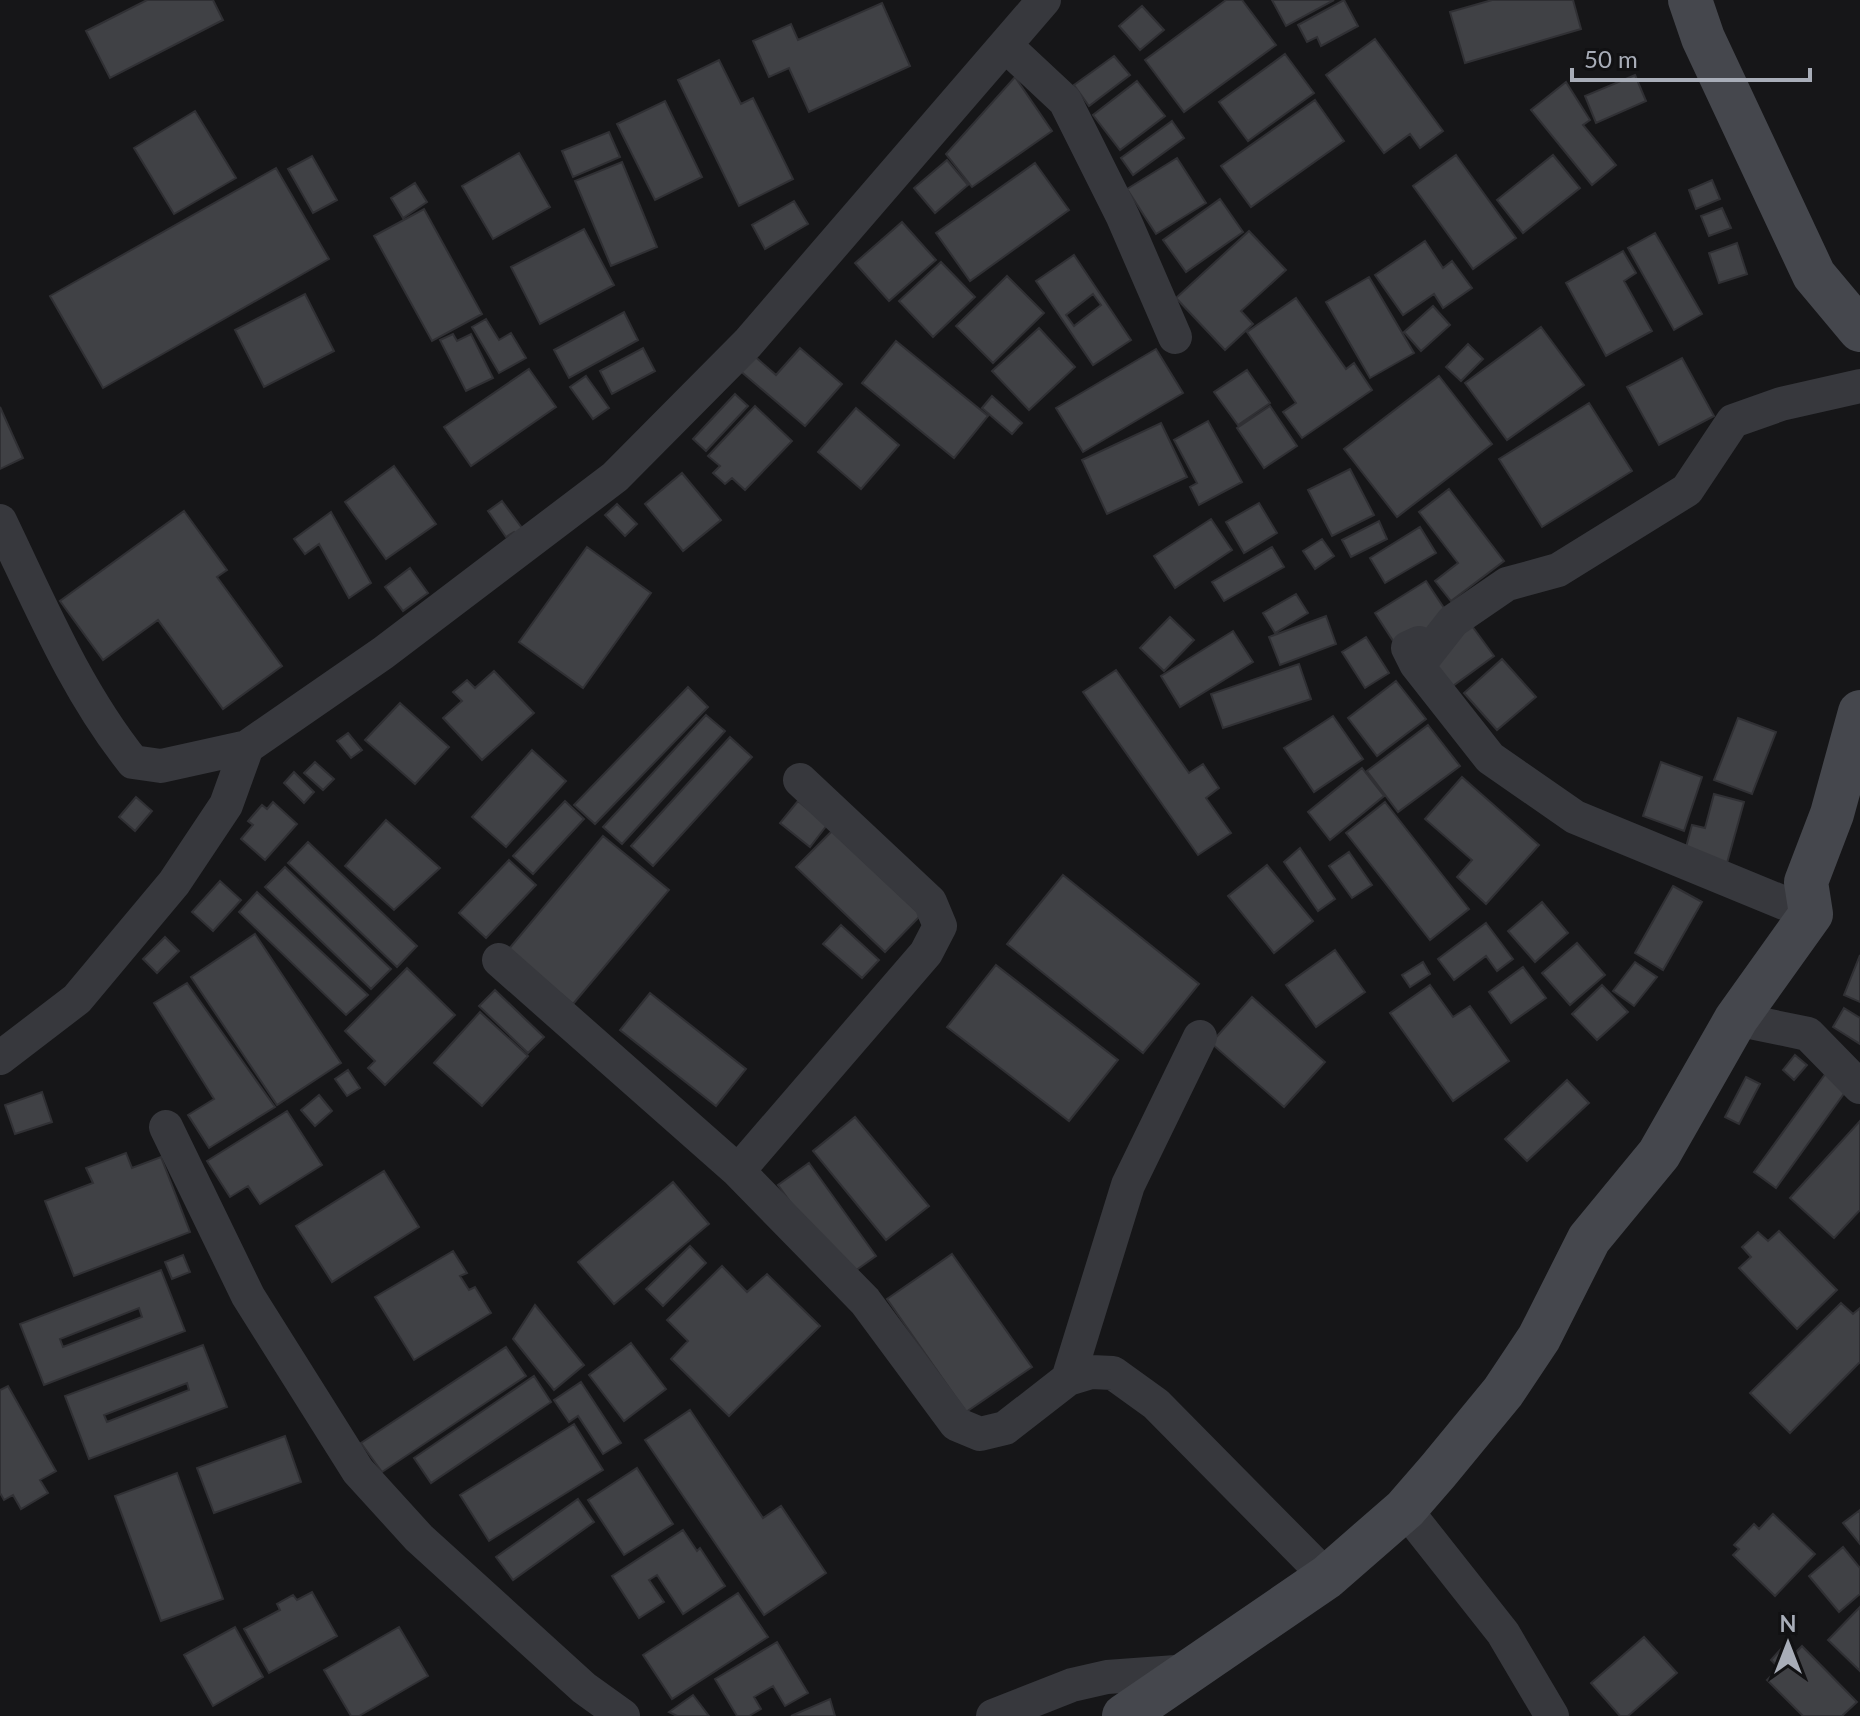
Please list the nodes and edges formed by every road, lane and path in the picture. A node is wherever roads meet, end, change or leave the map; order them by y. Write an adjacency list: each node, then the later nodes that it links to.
1 (1044, 0): 3 (street)
2 (1690, 0): 4 (main road)
3 (1005, 45): 5 (street); 9 (street)
4 (1860, 330)
5 (1175, 337)
6 (1860, 386): 11 (street)
7 (0, 521): 9 (street)
8 (1860, 712): 11 (main road)
9 (247, 747): 15 (street)
10 (800, 780): 18 (street)
11 (1811, 914): 13 (main road)
12 (499, 960): 18 (street)
13 (1736, 1019): 16 (street); 20 (main road)
14 (1200, 1037): 19 (street)
15 (0, 1058)
16 (1860, 1087)
17 (166, 1127): 23 (street)
18 (738, 1171): 19 (street)
19 (1068, 1379): 21 (street)
20 (1405, 1509): 21 (main road); 26 (street)
21 (1327, 1577): 22 (main road)
22 (1190, 1671): 24 (street); 25 (main road)
23 (623, 1716)
24 (993, 1716)
25 (1124, 1716)
26 (1552, 1716)

